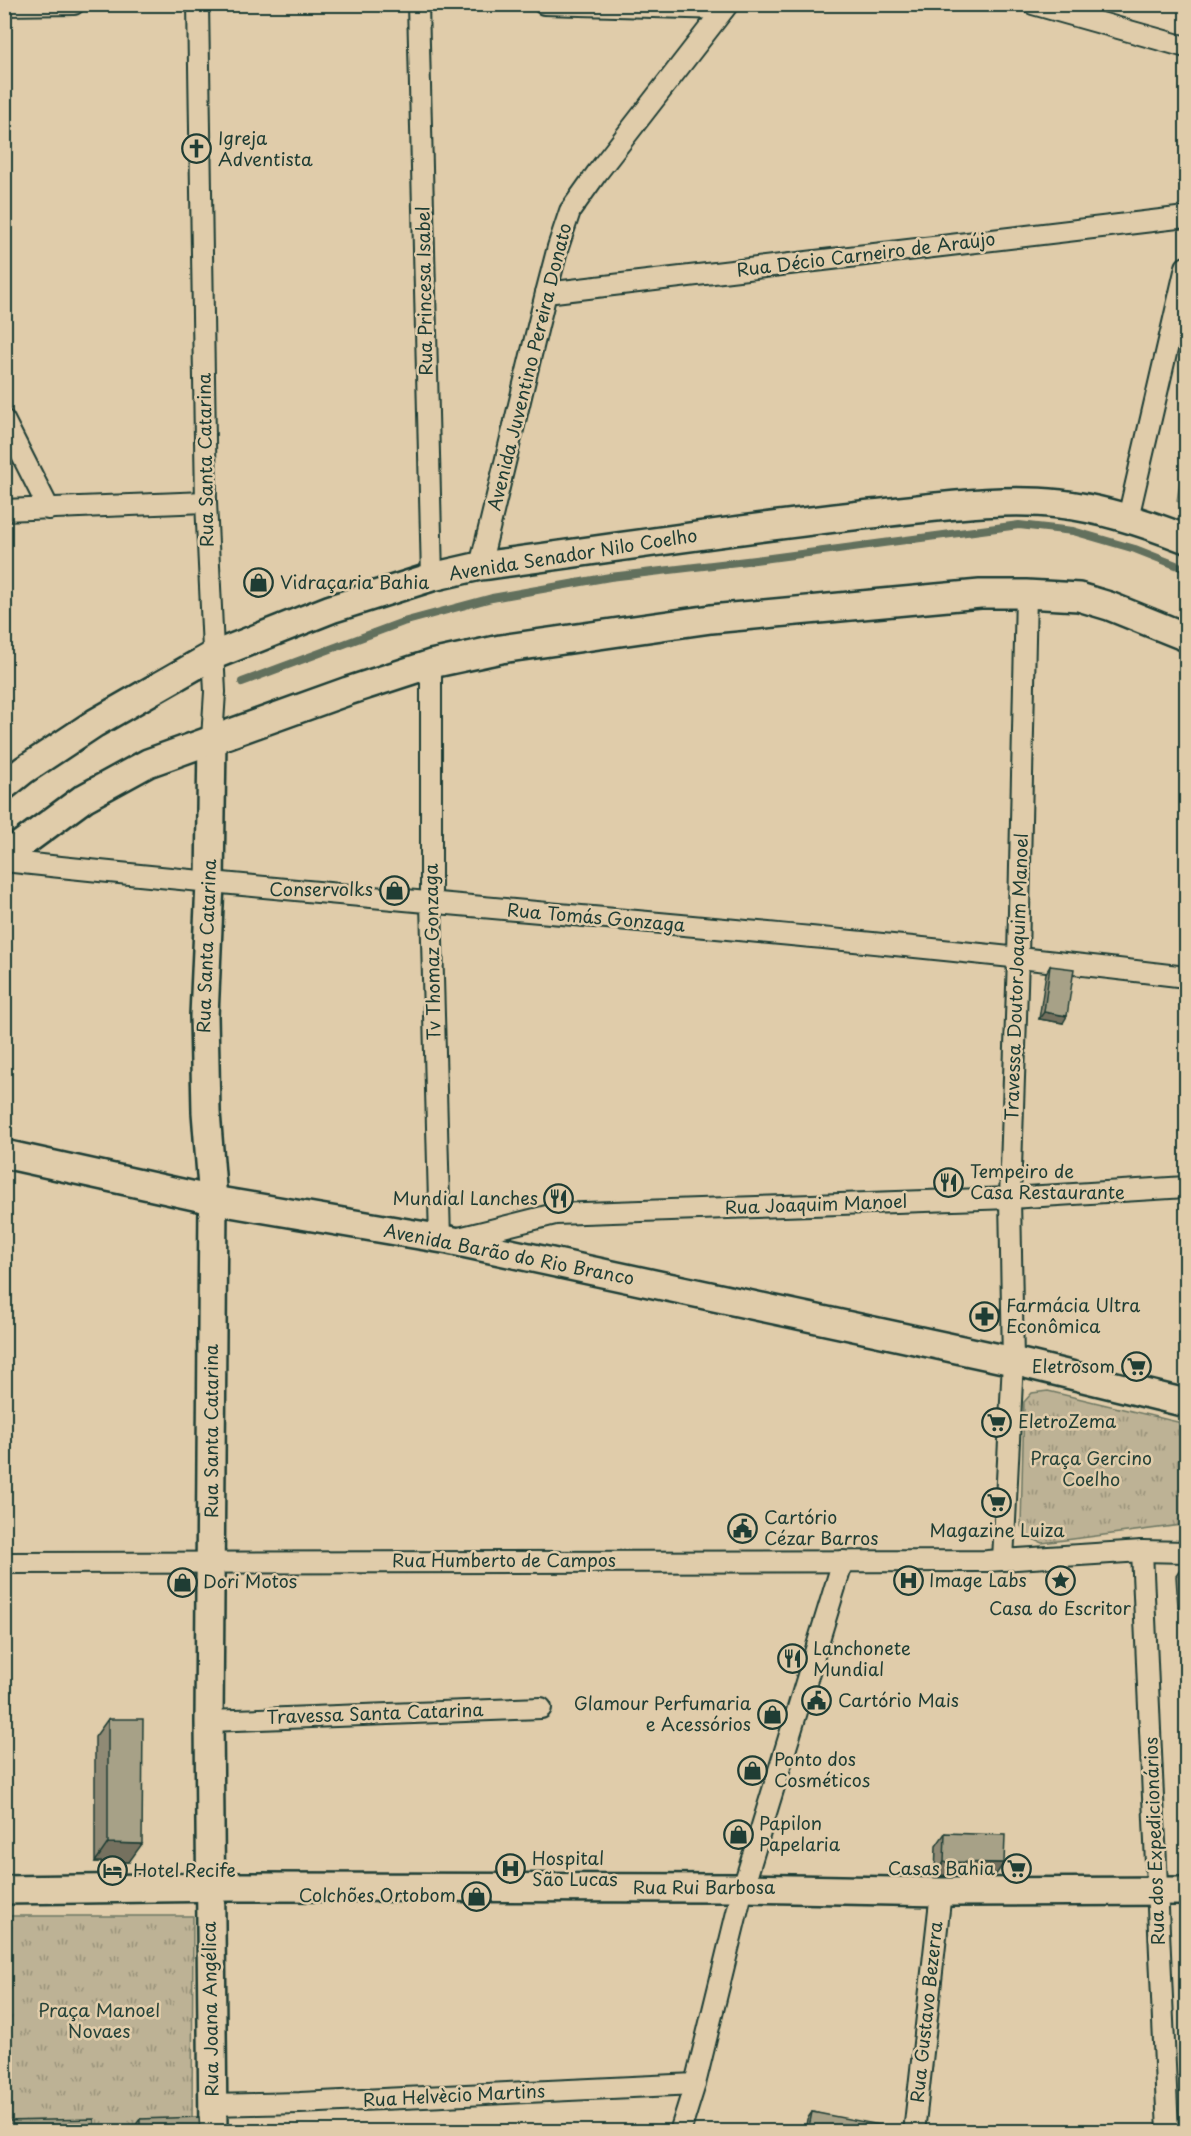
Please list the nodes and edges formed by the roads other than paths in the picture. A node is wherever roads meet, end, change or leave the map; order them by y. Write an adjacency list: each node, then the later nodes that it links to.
1 (74, 4): 6 (street)
2 (198, 4): 13 (street, Rua Santa Catarina)
3 (418, 4): 19 (street, Rua Princesa Isabel)
4 (544, 4): 7 (street)
5 (1033, 4): 8 (street)
6 (4, 5)
7 (716, 6): 11 (street, Avenida Juventino Pereira Donato)
8 (1186, 47)
9 (1186, 217): 11 (street, Rua Décio Carneiro de Araújo)
10 (1186, 267): 16 (street)
11 (546, 293): 18 (street, Avenida Juventino Pereira Donato)
12 (4, 420): 14 (street)
13 (206, 502): 14 (street); 22 (street, Rua Santa Catarina)
14 (49, 509): 15 (street)
15 (4, 510)
16 (1128, 518): 17 (main road, Avenida Senador Nilo Coelho); 18 (main road, Avenida Senador Nilo Coelho)
17 (1186, 539)
18 (480, 566): 19 (main road, Avenida Senador Nilo Coelho)
19 (432, 577): 22 (main road, Avenida Senador Nilo Coelho)
20 (1026, 594): 21 (main road); 23 (main road); 29 (street, Travessa DoutorJoaquim Manoel)
21 (1186, 637)
22 (212, 656): 24 (street, Rua Santa Catarina); 25 (main road, Avenida Senador Nilo Coelho)
23 (431, 664): 24 (main road); 28 (street, Tv Thomaz Gonzaga)
24 (212, 739): 26 (main road); 27 (main road, Rua Santa Catarina)
25 (4, 786)
26 (4, 859): 27 (street, Rua Tomás Gonzaga)
27 (210, 883): 28 (street, Rua Tomás Gonzaga); 34 (main road, Rua Santa Catarina)
28 (431, 903): 29 (street, Rua Tomás Gonzaga); 35 (street, Tv Thomaz Gonzaga)
29 (1018, 957): 30 (street, Rua Tomás Gonzaga); 33 (street, Travessa DoutorJoaquim Manoel)
30 (1186, 977)
31 (4, 1154): 34 (main road, Avenida Barão do Rio Branco)
32 (1186, 1187): 33 (street, Rua Joaquim Manoel)
33 (1010, 1198): 35 (street, Rua Joaquim Manoel); 36 (street, Travessa DoutorJoaquim Manoel)
34 (213, 1200): 35 (main road, Avenida Barão do Rio Branco); 41 (main road, Rua Santa Catarina)
35 (445, 1240): 36 (main road, Avenida Barão do Rio Branco)
36 (1013, 1361): 37 (main road); 40 (street)
37 (1186, 1403)
38 (1142, 1551): 39 (street); 40 (street); 51 (street, Rua dos Expedicionários)
39 (1186, 1552)
40 (1003, 1560): 42 (street, Rua Humberto de Campos)
41 (212, 1561): 42 (street, Rua Humberto de Campos); 43 (street, Rua Humberto de Campos); 45 (main road, Rua Santa Catarina)
42 (843, 1561): 47 (street)
43 (4, 1563)
44 (541, 1708): 45 (street, Travessa Santa Catarina)
45 (209, 1720): 46 (main road, Rua Santa Catarina)
46 (210, 1887): 47 (main road, Rua Rui Barbosa); 48 (main road, Rua Rui Barbosa); 53 (main road, Rua Joana Angélica)
47 (743, 1888): 50 (main road, Rua Rui Barbosa); 52 (street)
48 (4, 1890)
49 (1186, 1891): 51 (main road, Rua Rui Barbosa)
50 (941, 1892): 51 (main road, Rua Rui Barbosa); 55 (street, Rua Gustavo Bezerra)
51 (1156, 1892): 56 (street, Rua dos Expedicionários)
52 (695, 2084): 53 (street, Rua Helvècio Martins); 54 (street)
53 (213, 2118)
54 (680, 2132)
55 (914, 2132)
56 (1168, 2132)

